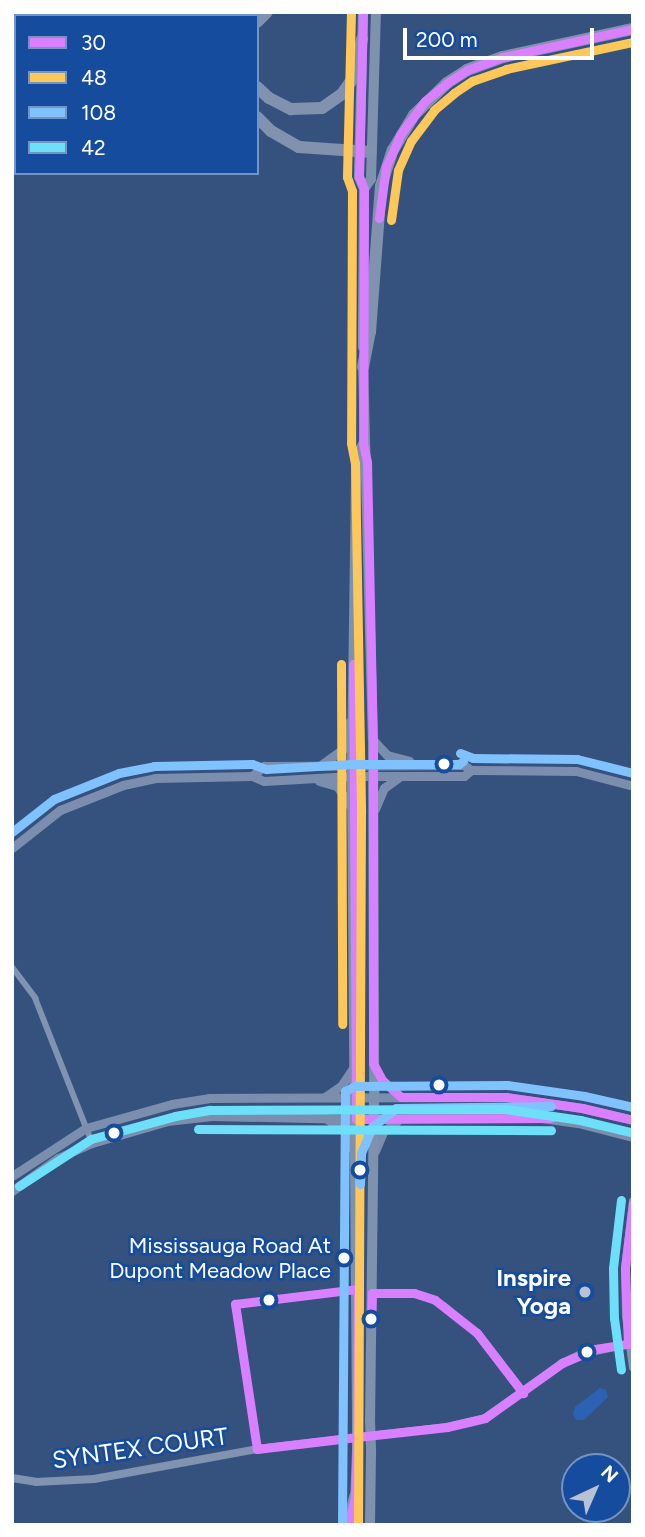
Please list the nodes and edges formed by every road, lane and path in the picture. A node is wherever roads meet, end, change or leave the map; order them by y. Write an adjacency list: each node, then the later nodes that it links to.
1 (363, 12): 4 (main road)
2 (376, 12): 7 (main road)
3 (633, 29): 8 (highway)
4 (362, 32): 5 (highway); 7 (main road)
5 (259, 89)
6 (259, 119): 7 (highway)
7 (365, 152): 8 (main road)
8 (363, 367): 9 (main road)
9 (363, 443): 10 (main road); 11 (main road)
10 (353, 719): 12 (main road); 15 (main road)
11 (373, 740): 13 (main road); 16 (main road)
12 (319, 766): 15 (main road); 17 (main road)
13 (420, 766): 14 (main road); 16 (main road)
14 (471, 770): 18 (main road); 20 (main road)
15 (352, 771): 16 (main road); 19 (main road); 21 (main road)
16 (372, 771): 18 (main road); 22 (main road)
17 (252, 776): 19 (main road); 23 (main road)
18 (401, 776): 22 (main road)
19 (312, 778): 21 (main road)
20 (633, 786)
21 (352, 809): 26 (main road)
22 (373, 812): 25 (main road)
23 (12, 848)
24 (12, 967): 36 (street)
25 (373, 1063): 27 (main road); 28 (main road)
26 (355, 1065): 29 (main road); 30 (main road)
27 (374, 1097): 28 (main road); 30 (main road); 33 (main road)
28 (401, 1097): 35 (main road)
29 (324, 1098): 30 (main road); 36 (main road)
30 (355, 1098): 32 (main road)
31 (325, 1118): 32 (main road); 38 (main road); 40 (main road)
32 (356, 1119): 33 (main road); 40 (main road)
33 (372, 1119): 34 (main road); 39 (main road)
34 (400, 1119): 37 (main road); 39 (main road)
35 (633, 1121)
36 (86, 1128): 38 (street); 41 (main road)
37 (633, 1137)
38 (92, 1143): 42 (main road)
39 (373, 1156): 45 (main road)
40 (356, 1166): 44 (main road)
41 (12, 1176)
42 (12, 1191)
43 (633, 1201): 46 (street)
44 (358, 1289): 49 (street); 51 (main road, bridge)
45 (372, 1293): 48 (street); 54 (main road, bridge)
46 (628, 1344): 47 (street); 48 (street, SYNTEX COURT)
47 (633, 1368)
48 (523, 1393): 49 (street, SYNTEX COURT)
49 (257, 1449): 50 (street, SYNTEX COURT)
50 (12, 1478)
51 (355, 1496): 52 (highway); 53 (main road)
52 (348, 1525)
53 (354, 1525)
54 (370, 1525)

